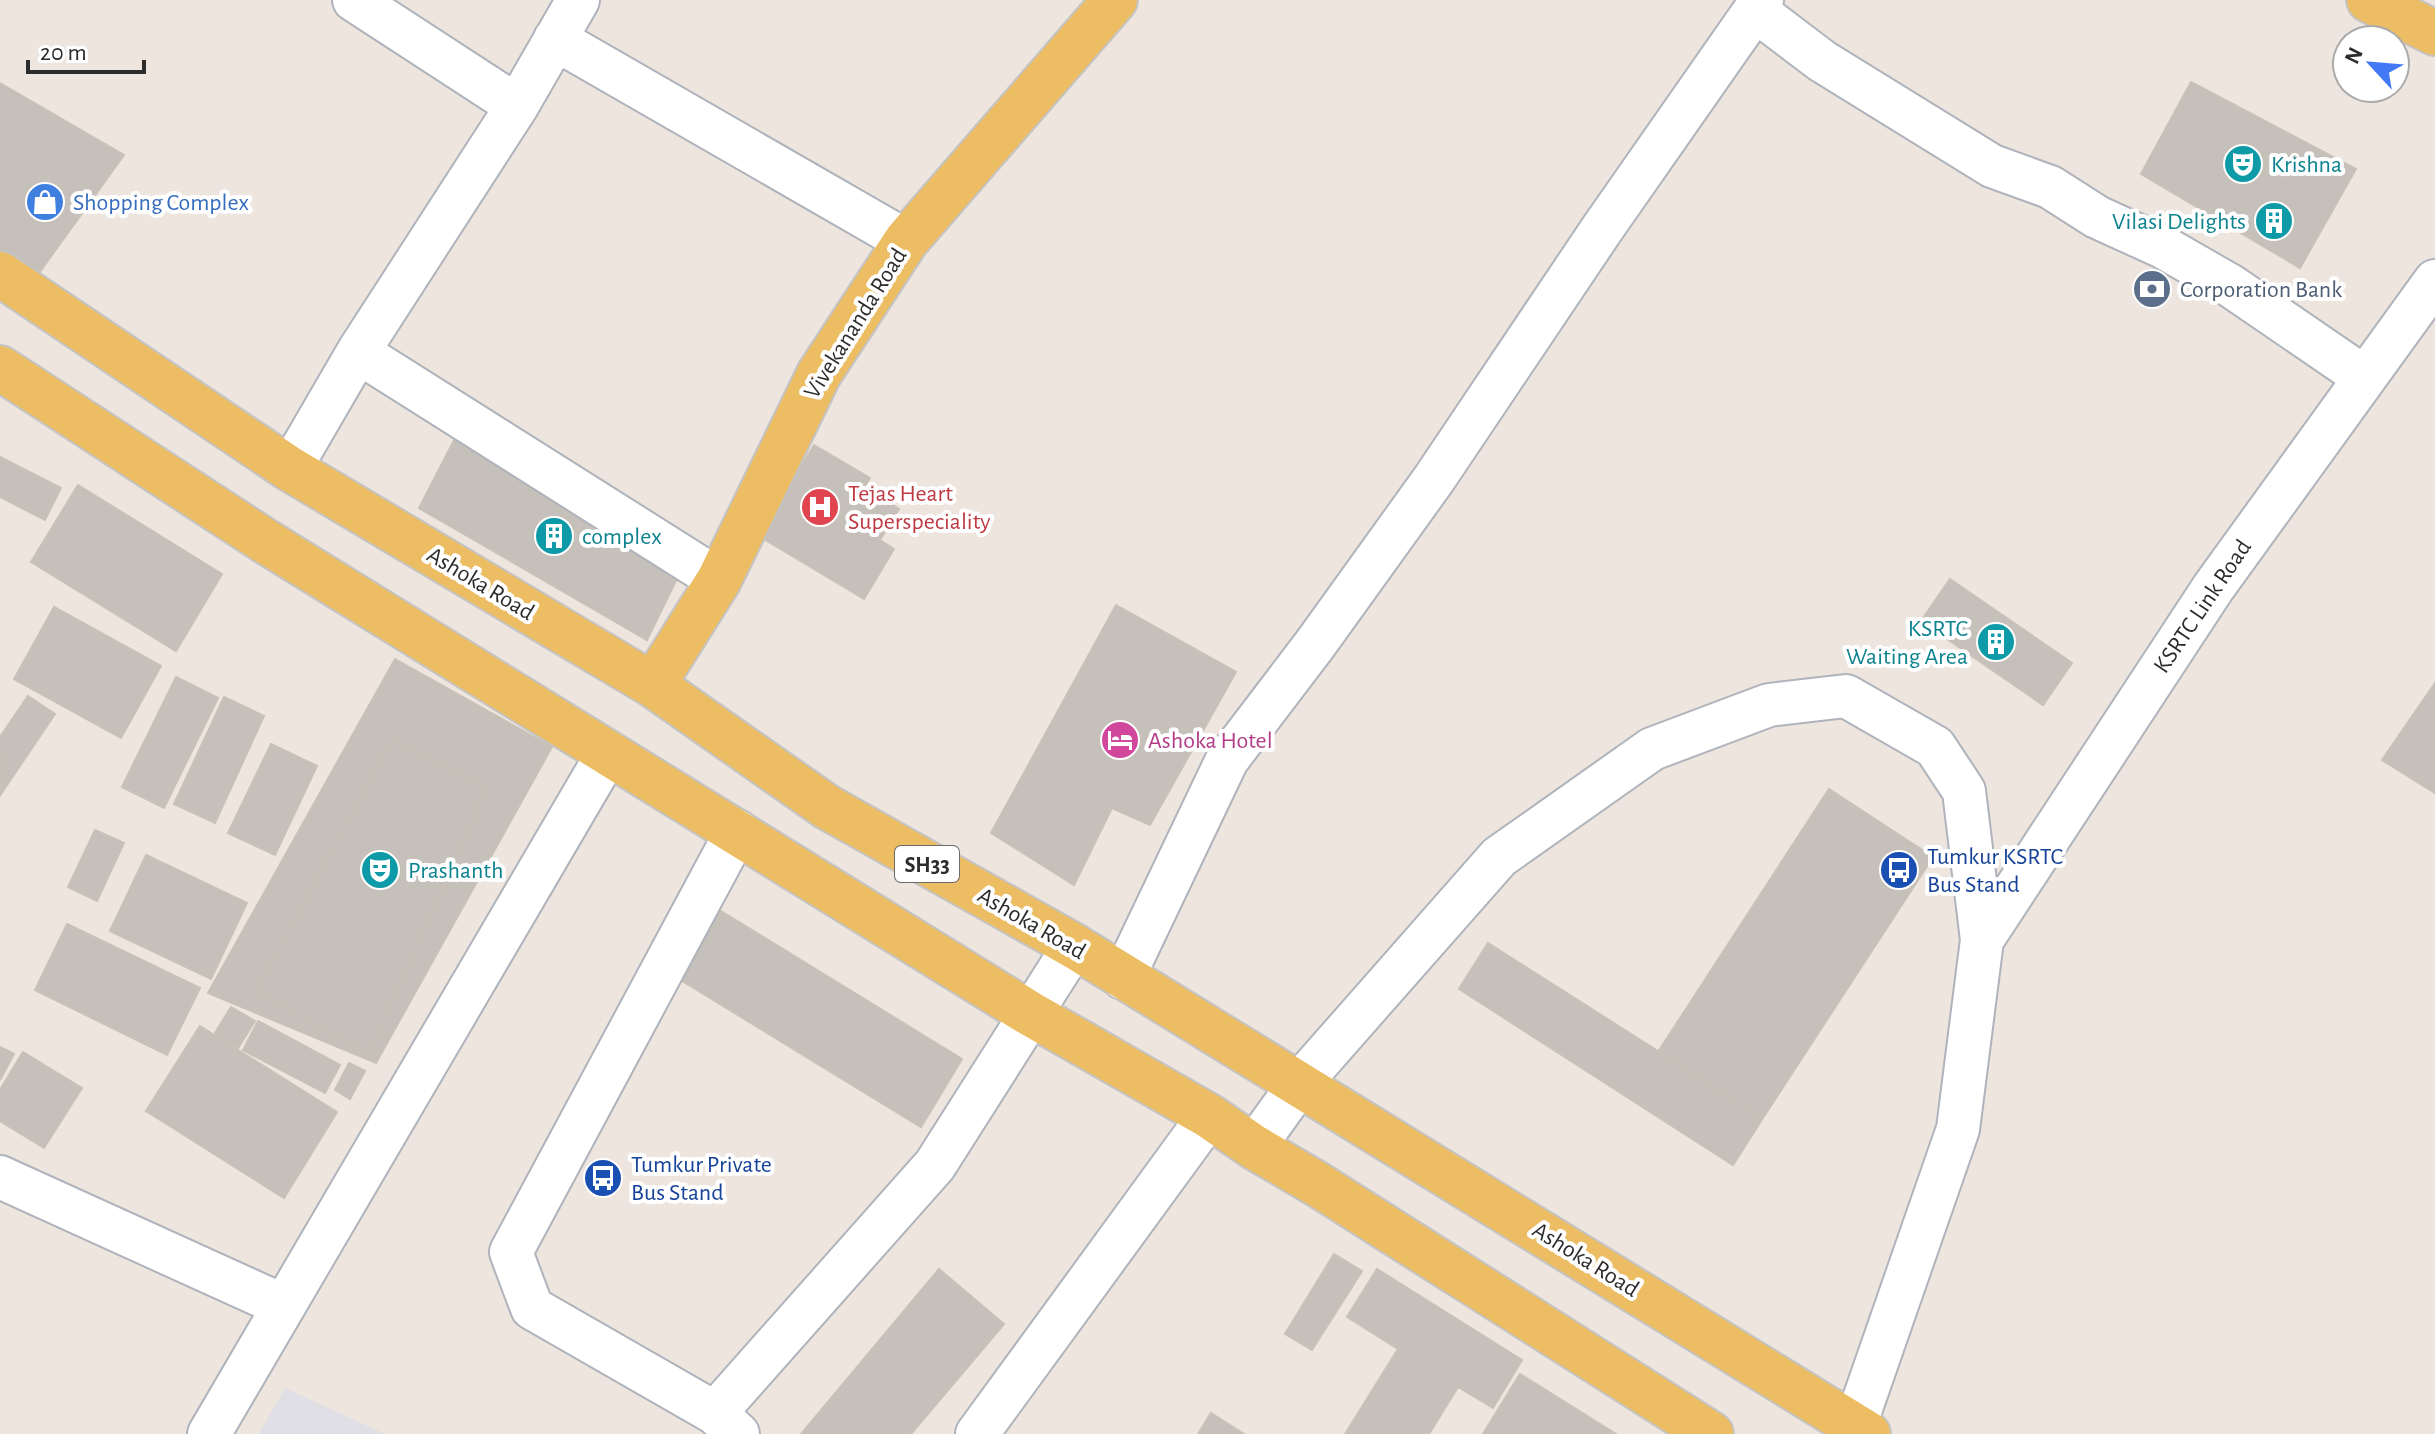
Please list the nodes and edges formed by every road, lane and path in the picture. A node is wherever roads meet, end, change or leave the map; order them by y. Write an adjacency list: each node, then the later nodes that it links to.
1 (354, 0): 8 (street)
2 (578, 0): 7 (street)
3 (1115, 0): 9 (main road, Vivekananda Road)
4 (2369, 0): 6 (main road)
5 (1759, 6): 14 (street); 22 (street)
6 (2435, 33)
7 (555, 39): 8 (street); 9 (street)
8 (517, 106): 12 (street)
9 (906, 241): 16 (main road, Vivekananda Road)
10 (0, 274): 15 (main road, Ashoka Road / SH33)
11 (2435, 281): 14 (street, KSRTC Link Road)
12 (358, 352): 15 (street); 16 (street)
13 (0, 368): 18 (main road)
14 (2364, 377): 20 (street, KSRTC Link Road)
15 (290, 469): 17 (main road, Ashoka Road / SH33)
16 (719, 580): 17 (main road, Vivekananda Road)
17 (653, 685): 21 (main road, Ashoka Road / SH33)
18 (608, 753): 19 (main road); 28 (street)
19 (737, 831): 23 (main road); 29 (street)
20 (1982, 940): 24 (street); 30 (street)
21 (1074, 946): 22 (main road, Ashoka Road / SH33); 23 (street)
22 (1123, 978): 24 (main road, Ashoka Road / SH33)
23 (1029, 1013): 25 (main road); 29 (street)
24 (1300, 1083): 26 (street); 30 (main road, Ashoka Road / SH33)
25 (1209, 1116): 26 (main road); 32 (street)
26 (1254, 1147): 33 (main road)
27 (0, 1177): 28 (street)
28 (284, 1306): 31 (street)
29 (726, 1424)
30 (1859, 1432)
31 (209, 1434)
32 (977, 1434)
33 (1711, 1434)

